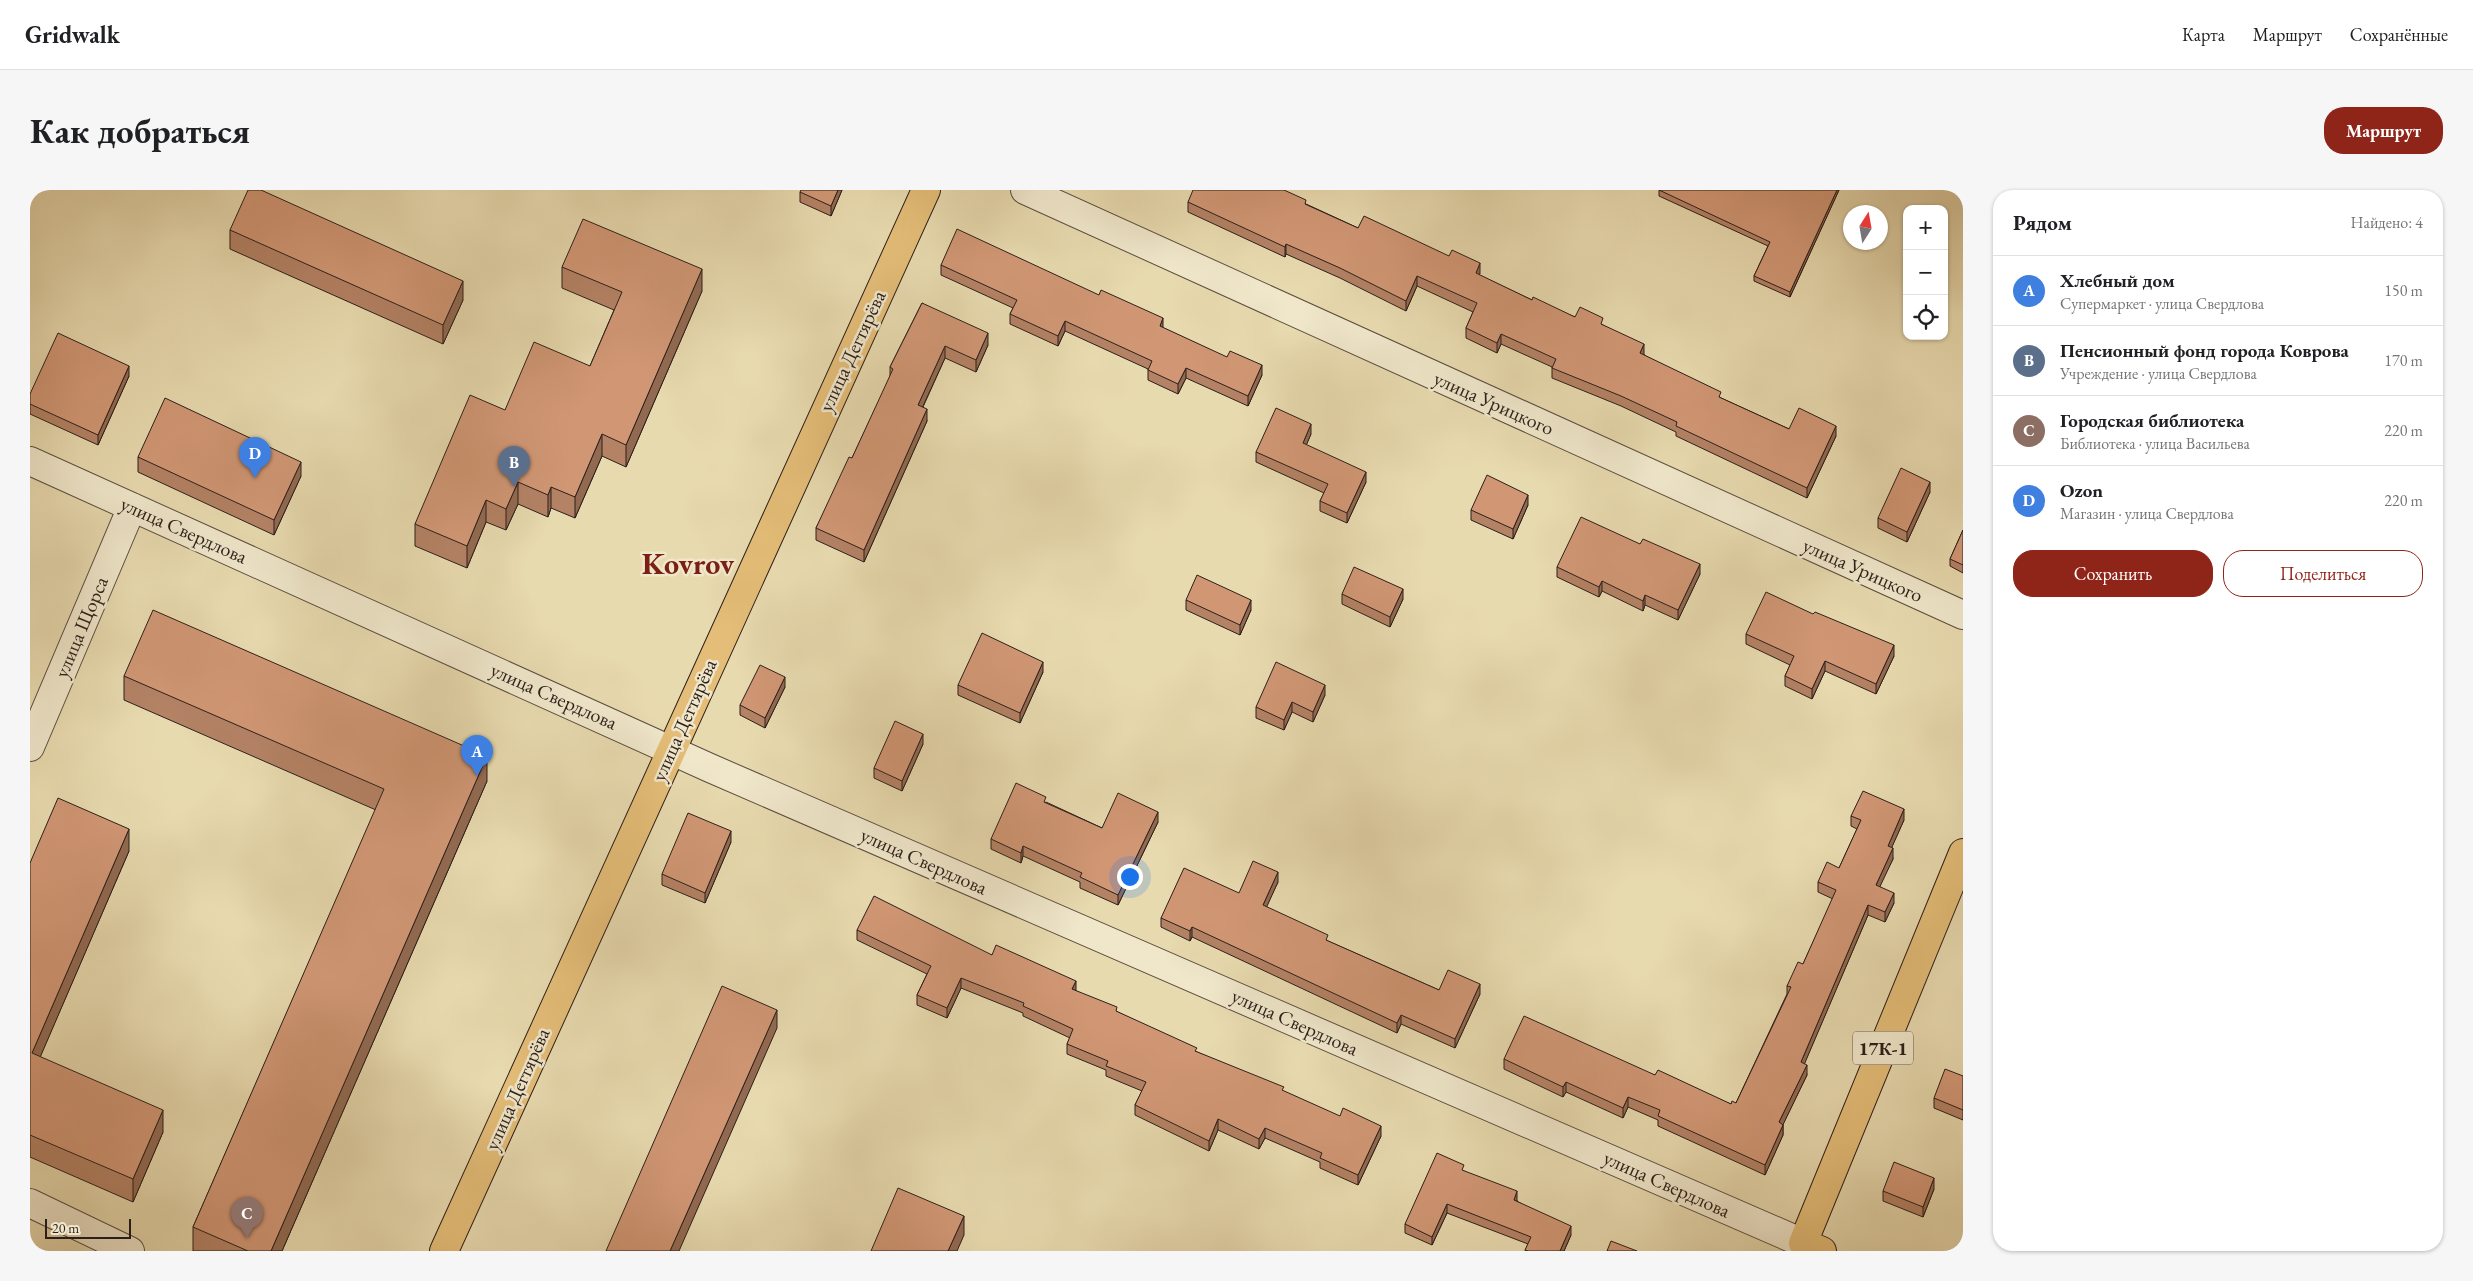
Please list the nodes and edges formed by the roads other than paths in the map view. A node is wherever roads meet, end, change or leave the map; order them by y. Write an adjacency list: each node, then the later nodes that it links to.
1 (926, 190): 7 (main road, улица Дегтярёва)
2 (1025, 190): 5 (street, улица Урицкого)
3 (30, 461): 4 (street, улица Свердлова)
4 (132, 508): 6 (street, улица Щорса); 7 (street, улица Свердлова)
5 (1963, 615)
6 (30, 747)
7 (671, 750): 10 (street, улица Свердлова); 12 (main road, улица Дегтярёва)
8 (1963, 853): 10 (main road, 17К-1)
9 (30, 1204): 11 (street)
10 (1808, 1248)
11 (130, 1251)
12 (444, 1251)

